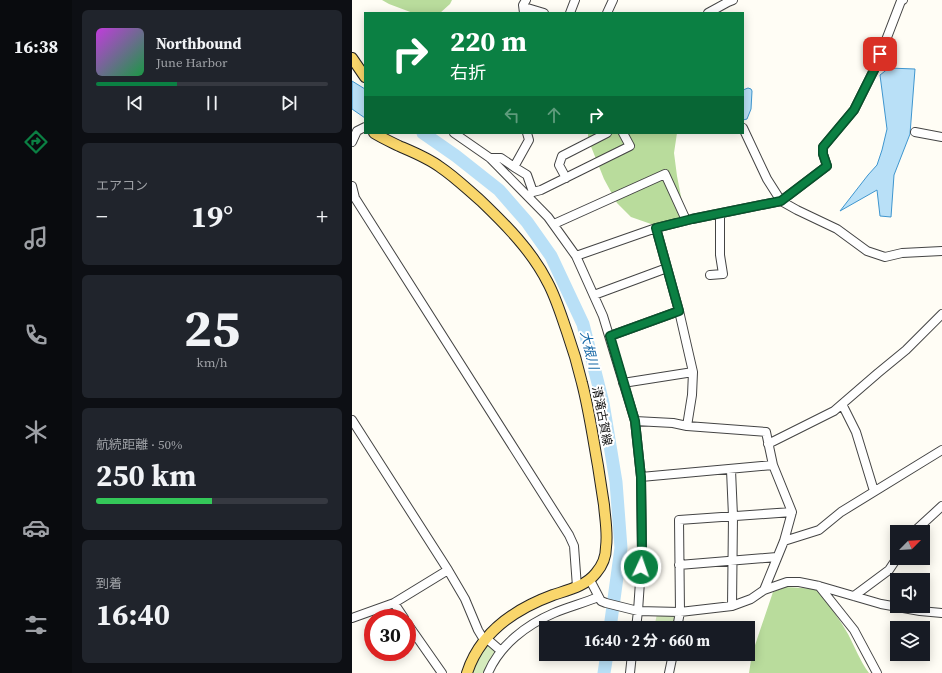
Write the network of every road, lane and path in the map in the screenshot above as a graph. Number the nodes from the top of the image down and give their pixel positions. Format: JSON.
{"nodes":[{"id":1,"x":575,"y":0,"type":"edge"},
{"id":2,"x":613,"y":0,"type":"edge"},
{"id":3,"x":903,"y":0,"type":"edge"},
{"id":4,"x":730,"y":1,"type":"edge"},
{"id":5,"x":524,"y":7,"type":"edge"},
{"id":6,"x":541,"y":12,"type":"edge"},
{"id":7,"x":570,"y":12,"type":"edge"},
{"id":8,"x":607,"y":12,"type":"edge"},
{"id":9,"x":710,"y":12,"type":"edge"},
{"id":10,"x":352,"y":58,"type":"edge"},
{"id":11,"x":364,"y":76,"type":"edge"},
{"id":12,"x":364,"y":128,"type":"edge"},
{"id":13,"x":744,"y":130,"type":"edge"},
{"id":14,"x":915,"y":132,"type":"dead end"},
{"id":15,"x":376,"y":134,"type":"edge"},
{"id":16,"x":455,"y":134,"type":"edge"},
{"id":17,"x":527,"y":134,"type":"edge"},
{"id":18,"x":605,"y":134,"type":"edge"},
{"id":19,"x":624,"y":134,"type":"edge"},
{"id":20,"x":942,"y":137,"type":"edge"},
{"id":21,"x":352,"y":142,"type":"edge"},
{"id":22,"x":490,"y":158,"type":"junction"},
{"id":23,"x":514,"y":167,"type":"junction"},
{"id":24,"x":566,"y":178,"type":"junction"},
{"id":25,"x":352,"y":186,"type":"edge"},
{"id":26,"x":531,"y":194,"type":"junction"},
{"id":27,"x":781,"y":201,"type":"junction"},
{"id":28,"x":720,"y":214,"type":"junction"},
{"id":29,"x":686,"y":220,"type":"junction"},
{"id":30,"x":554,"y":224,"type":"junction"},
{"id":31,"x":656,"y":228,"type":"junction"},
{"id":32,"x":942,"y":251,"type":"edge"},
{"id":33,"x":576,"y":256,"type":"junction"},
{"id":34,"x":667,"y":268,"type":"junction"},
{"id":35,"x":710,"y":275,"type":"dead end"},
{"id":36,"x":594,"y":295,"type":"junction"},
{"id":37,"x":679,"y":311,"type":"junction"},
{"id":38,"x":942,"y":314,"type":"edge"},
{"id":39,"x":610,"y":336,"type":"junction"},
{"id":40,"x":693,"y":372,"type":"junction"},
{"id":41,"x":623,"y":383,"type":"junction"},
{"id":42,"x":842,"y":404,"type":"junction"},
{"id":43,"x":352,"y":420,"type":"edge"},
{"id":44,"x":635,"y":421,"type":"junction"},
{"id":45,"x":687,"y":426,"type":"junction"},
{"id":46,"x":768,"y":444,"type":"junction"},
{"id":47,"x":942,"y":450,"type":"edge"},
{"id":48,"x":773,"y":465,"type":"junction"},
{"id":49,"x":730,"y":470,"type":"junction"},
{"id":50,"x":641,"y":477,"type":"junction"},
{"id":51,"x":874,"y":491,"type":"junction"},
{"id":52,"x":942,"y":506,"type":"edge"},
{"id":53,"x":792,"y":512,"type":"junction"},
{"id":54,"x":733,"y":516,"type":"junction"},
{"id":55,"x":921,"y":525,"type":"edge"},
{"id":56,"x":784,"y":541,"type":"junction"},
{"id":57,"x":778,"y":557,"type":"junction"},
{"id":58,"x":733,"y":561,"type":"junction"},
{"id":59,"x":679,"y":565,"type":"junction"},
{"id":60,"x":892,"y":565,"type":"edge"},
{"id":61,"x":448,"y":570,"type":"junction"},
{"id":62,"x":590,"y":580,"type":"junction"},
{"id":63,"x":819,"y":586,"type":"junction"},
{"id":64,"x":577,"y":587,"type":"junction"},
{"id":65,"x":764,"y":590,"type":"junction"},
{"id":66,"x":854,"y":596,"type":"junction"},
{"id":67,"x":598,"y":597,"type":"junction"},
{"id":68,"x":394,"y":602,"type":"junction"},
{"id":69,"x":732,"y":606,"type":"junction"},
{"id":70,"x":398,"y":609,"type":"edge"},
{"id":71,"x":637,"y":610,"type":"junction"},
{"id":72,"x":680,"y":612,"type":"junction"},
{"id":73,"x":942,"y":613,"type":"edge"},
{"id":74,"x":352,"y":618,"type":"edge"},
{"id":75,"x":636,"y":621,"type":"edge"},
{"id":76,"x":678,"y":621,"type":"edge"},
{"id":77,"x":416,"y":636,"type":"edge"},
{"id":78,"x":485,"y":639,"type":"junction"},
{"id":79,"x":501,"y":651,"type":"junction"},
{"id":80,"x":631,"y":661,"type":"edge"},
{"id":81,"x":671,"y":661,"type":"edge"},
{"id":82,"x":442,"y":673,"type":"edge"},
{"id":83,"x":467,"y":673,"type":"edge"},
{"id":84,"x":488,"y":673,"type":"edge"},
{"id":85,"x":630,"y":673,"type":"edge"},
{"id":86,"x":669,"y":673,"type":"edge"},
{"id":87,"x":877,"y":673,"type":"edge"}],
"edges":[{"from":1,"to":7,"type":"street"},
{"from":2,"to":8,"type":"street"},
{"from":3,"to":27,"type":"street"},
{"from":4,"to":9,"type":"street"},
{"from":5,"to":6,"type":"street"},
{"from":10,"to":11,"type":"main road"},
{"from":12,"to":21,"type":"street"},
{"from":13,"to":27,"type":"street"},
{"from":14,"to":20,"type":"street"},
{"from":15,"to":62,"type":"main road","name":"清滝古賀線"},
{"from":16,"to":22,"type":"street"},
{"from":17,"to":23,"type":"street"},
{"from":18,"to":24,"type":"street"},
{"from":19,"to":24,"type":"street"},
{"from":22,"to":23,"type":"street"},
{"from":22,"to":26,"type":"street"},
{"from":23,"to":26,"type":"street"},
{"from":24,"to":26,"type":"street"},
{"from":25,"to":64,"type":"street"},
{"from":26,"to":30,"type":"street"},
{"from":27,"to":28,"type":"street"},
{"from":27,"to":32,"type":"street"},
{"from":28,"to":29,"type":"street"},
{"from":28,"to":35,"type":"street"},
{"from":29,"to":30,"type":"street"},
{"from":29,"to":31,"type":"street"},
{"from":30,"to":33,"type":"street"},
{"from":31,"to":33,"type":"street"},
{"from":31,"to":34,"type":"street"},
{"from":33,"to":36,"type":"street"},
{"from":34,"to":36,"type":"street"},
{"from":34,"to":37,"type":"street"},
{"from":36,"to":39,"type":"street"},
{"from":37,"to":39,"type":"street"},
{"from":37,"to":40,"type":"street"},
{"from":38,"to":42,"type":"street"},
{"from":39,"to":41,"type":"street"},
{"from":40,"to":41,"type":"street"},
{"from":40,"to":45,"type":"street"},
{"from":41,"to":44,"type":"street"},
{"from":42,"to":46,"type":"street"},
{"from":42,"to":51,"type":"street"},
{"from":43,"to":61,"type":"street"},
{"from":44,"to":45,"type":"street"},
{"from":44,"to":50,"type":"street"},
{"from":45,"to":46,"type":"street"},
{"from":46,"to":48,"type":"street"},
{"from":47,"to":51,"type":"street"},
{"from":48,"to":49,"type":"street"},
{"from":48,"to":53,"type":"street"},
{"from":49,"to":50,"type":"street"},
{"from":49,"to":54,"type":"street"},
{"from":50,"to":71,"type":"street"},
{"from":51,"to":56,"type":"street"},
{"from":52,"to":55,"type":"street"},
{"from":53,"to":54,"type":"street"},
{"from":53,"to":56,"type":"street"},
{"from":54,"to":58,"type":"street"},
{"from":54,"to":59,"type":"street"},
{"from":56,"to":57,"type":"street"},
{"from":57,"to":58,"type":"street"},
{"from":57,"to":65,"type":"street"},
{"from":58,"to":59,"type":"street"},
{"from":58,"to":69,"type":"street"},
{"from":59,"to":72,"type":"street"},
{"from":60,"to":66,"type":"street"},
{"from":61,"to":68,"type":"street"},
{"from":61,"to":78,"type":"street"},
{"from":62,"to":64,"type":"main road","name":"清滝古賀線"},
{"from":62,"to":67,"type":"street"},
{"from":63,"to":65,"type":"street"},
{"from":63,"to":66,"type":"street"},
{"from":63,"to":87,"type":"street"},
{"from":64,"to":78,"type":"main road","name":"清滝古賀線"},
{"from":65,"to":69,"type":"street"},
{"from":66,"to":73,"type":"street"},
{"from":67,"to":71,"type":"street"},
{"from":67,"to":79,"type":"street"},
{"from":68,"to":70,"type":"street"},
{"from":68,"to":74,"type":"street"},
{"from":69,"to":72,"type":"street"},
{"from":71,"to":72,"type":"street"},
{"from":71,"to":75,"type":"street"},
{"from":72,"to":76,"type":"street"},
{"from":77,"to":82,"type":"street"},
{"from":78,"to":79,"type":"street"},
{"from":78,"to":83,"type":"main road","name":"清滝古賀線"},
{"from":79,"to":84,"type":"street"},
{"from":80,"to":85,"type":"street"},
{"from":81,"to":86,"type":"street"}]}
